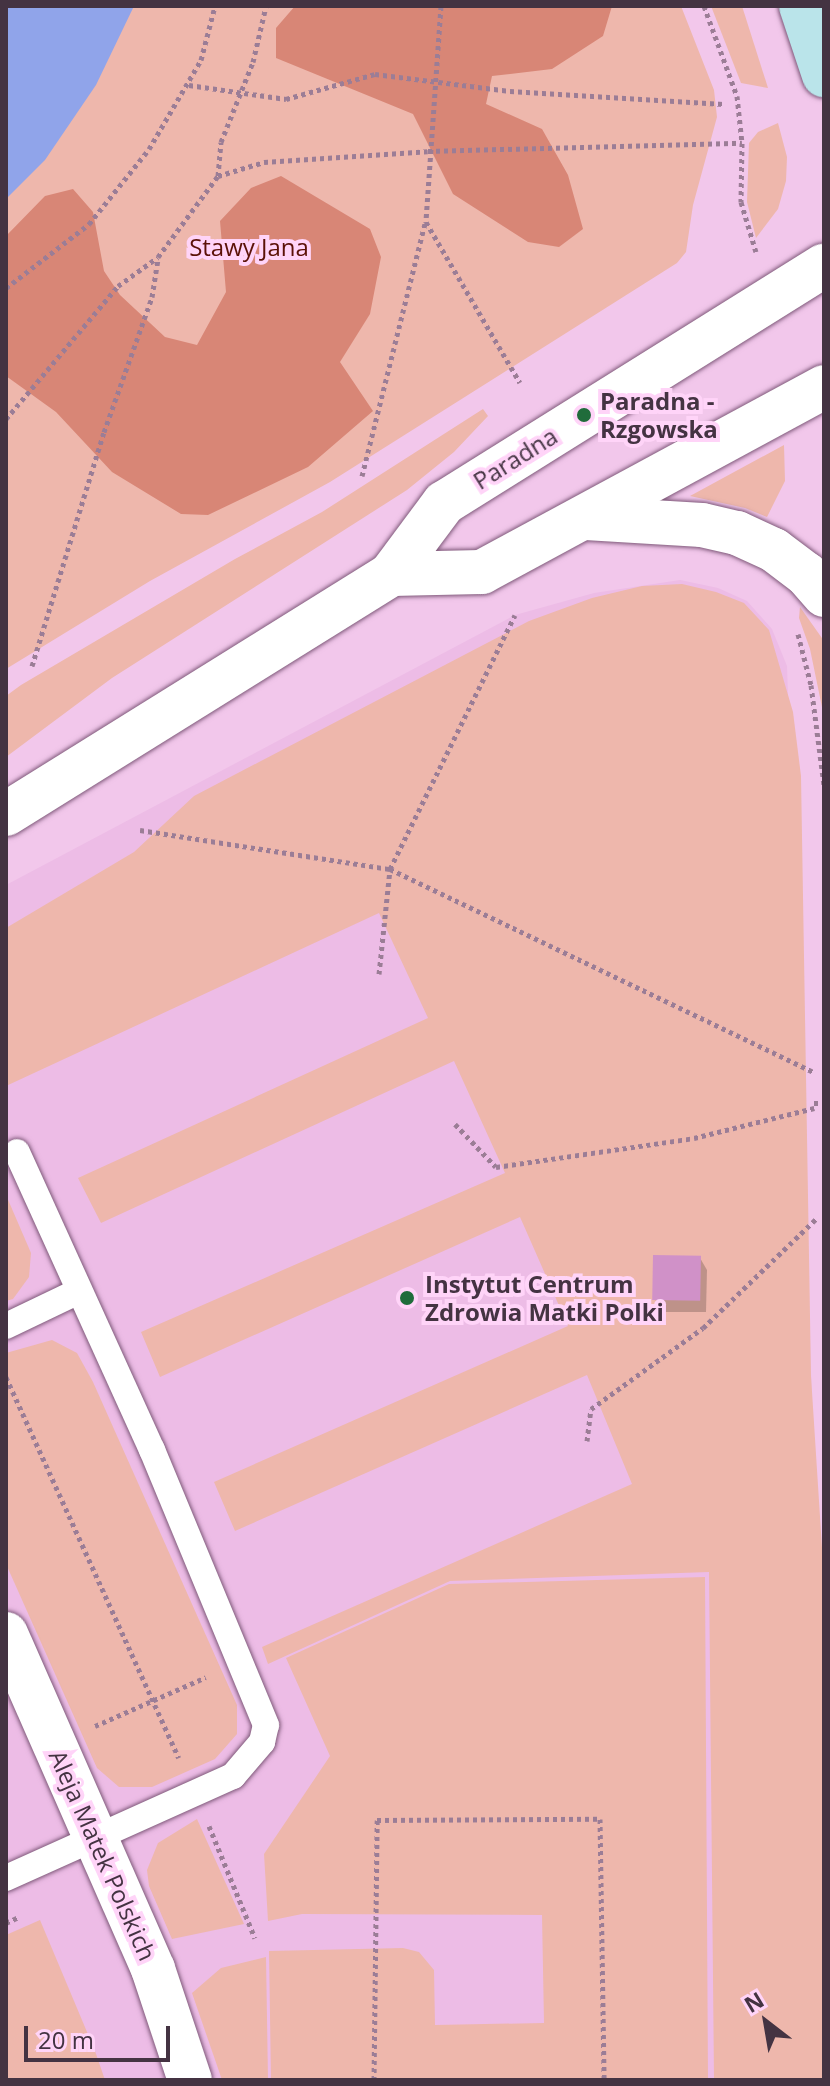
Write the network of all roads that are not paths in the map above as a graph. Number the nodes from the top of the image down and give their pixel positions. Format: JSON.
{"nodes":[{"id":1,"x":801,"y":6,"type":"edge"},
{"id":2,"x":824,"y":75,"type":"edge"},
{"id":3,"x":824,"y":266,"type":"edge"},
{"id":4,"x":824,"y":387,"type":"edge"},
{"id":5,"x":586,"y":518,"type":"junction"},
{"id":6,"x":391,"y":574,"type":"junction"},
{"id":7,"x":815,"y":584,"type":"edge"},
{"id":8,"x":6,"y":814,"type":"edge"},
{"id":9,"x":17,"y":1152,"type":"dead end"},
{"id":10,"x":79,"y":1291,"type":"junction"},
{"id":11,"x":6,"y":1326,"type":"edge"},
{"id":12,"x":6,"y":1634,"type":"edge"},
{"id":13,"x":97,"y":1839,"type":"junction"},
{"id":14,"x":6,"y":1878,"type":"edge"},
{"id":15,"x":190,"y":2080,"type":"edge"}],
"edges":[{"from":1,"to":2,"type":"main road"},
{"from":3,"to":6,"type":"street","name":"Paradna"},
{"from":4,"to":5,"type":"street"},
{"from":5,"to":6,"type":"street"},
{"from":5,"to":7,"type":"street"},
{"from":6,"to":8,"type":"street","name":"Paradna"},
{"from":9,"to":10,"type":"lane"},
{"from":10,"to":11,"type":"lane"},
{"from":10,"to":13,"type":"lane"},
{"from":12,"to":13,"type":"street","name":"Aleja Matek Polskich"},
{"from":13,"to":14,"type":"lane"},
{"from":13,"to":15,"type":"street","name":"Aleja Matek Polskich"}]}
